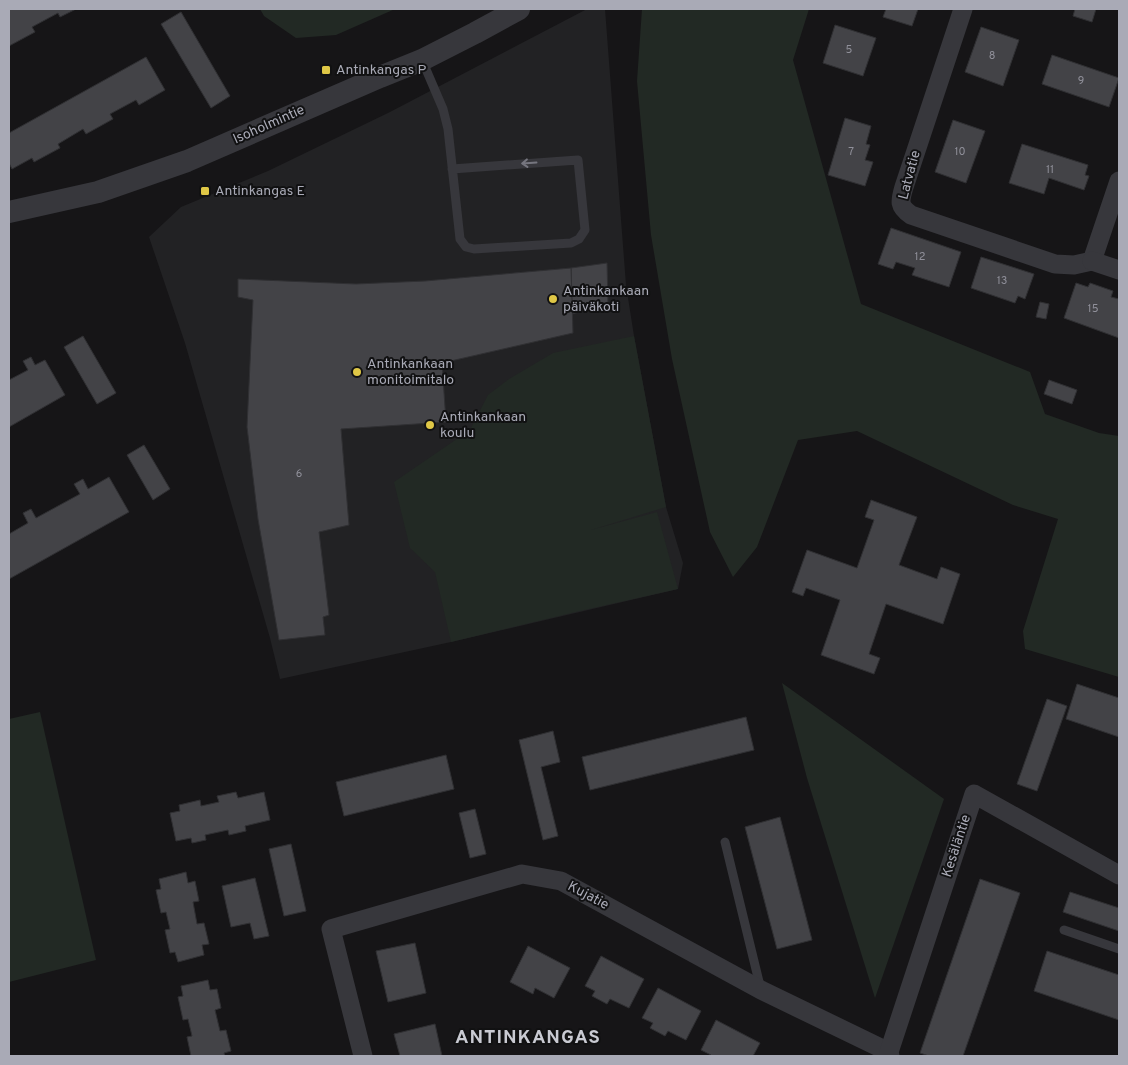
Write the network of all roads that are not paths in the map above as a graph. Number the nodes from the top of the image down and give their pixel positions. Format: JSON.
{"nodes":[{"id":1,"x":519,"y":9,"type":"edge"},
{"id":2,"x":963,"y":9,"type":"edge"},
{"id":3,"x":422,"y":60,"type":"junction"},
{"id":4,"x":452,"y":169,"type":"junction"},
{"id":5,"x":1119,"y":181,"type":"edge"},
{"id":6,"x":9,"y":212,"type":"edge"},
{"id":7,"x":1092,"y":260,"type":"junction"},
{"id":8,"x":1119,"y":270,"type":"edge"},
{"id":9,"x":725,"y":842,"type":"dead end"},
{"id":10,"x":1119,"y":875,"type":"edge"},
{"id":11,"x":1064,"y":930,"type":"dead end"},
{"id":12,"x":1119,"y":949,"type":"edge"},
{"id":13,"x":762,"y":990,"type":"junction"},
{"id":14,"x":890,"y":1054,"type":"edge"},
{"id":15,"x":363,"y":1056,"type":"edge"}],
"edges":[{"from":1,"to":3,"type":"street","name":"Isoholmintie"},
{"from":2,"to":7,"type":"street","name":"Latvatie"},
{"from":3,"to":4,"type":"lane"},
{"from":3,"to":6,"type":"street","name":"Isoholmintie"},
{"from":4,"to":4,"type":"lane","one_way":true},
{"from":5,"to":7,"type":"street"},
{"from":7,"to":8,"type":"street"},
{"from":9,"to":13,"type":"lane"},
{"from":10,"to":14,"type":"street","name":"Kesäläntie"},
{"from":11,"to":12,"type":"lane"},
{"from":13,"to":14,"type":"street","name":"Kujatie"},
{"from":13,"to":15,"type":"street","name":"Kujatie"}]}
